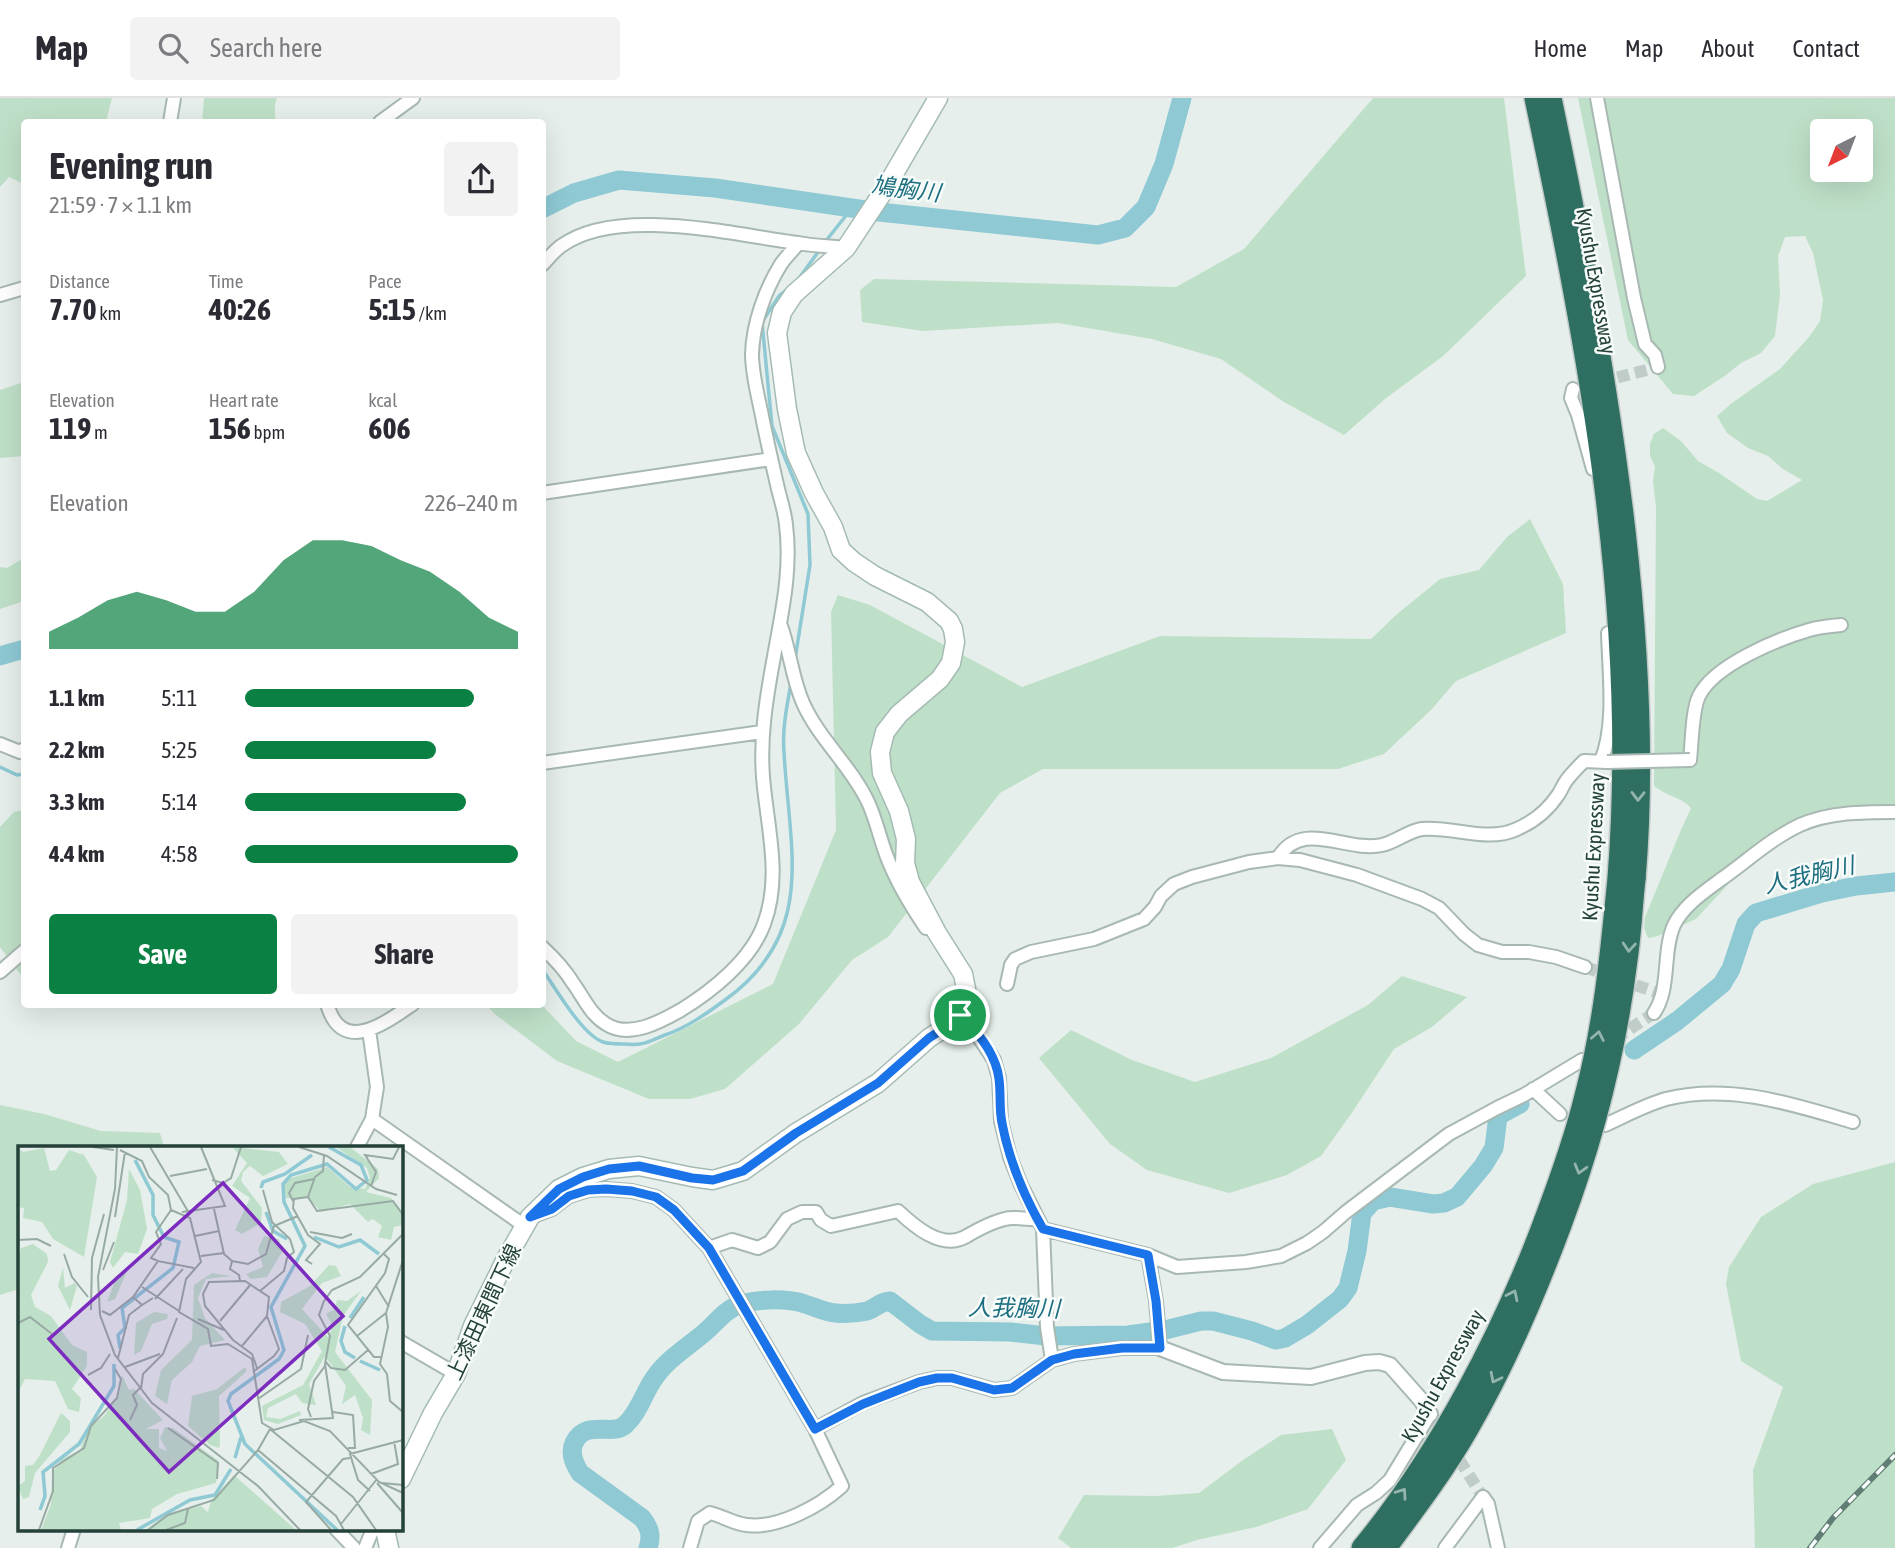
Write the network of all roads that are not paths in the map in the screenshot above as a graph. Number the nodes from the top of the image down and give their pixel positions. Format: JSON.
{"nodes":[{"id":1,"x":174,"y":98,"type":"edge"},
{"id":2,"x":413,"y":98,"type":"edge"},
{"id":3,"x":938,"y":98,"type":"edge"},
{"id":4,"x":1535,"y":98,"type":"edge"},
{"id":5,"x":1551,"y":98,"type":"edge"},
{"id":6,"x":1597,"y":98,"type":"edge"},
{"id":7,"x":170,"y":119,"type":"edge"},
{"id":8,"x":384,"y":119,"type":"edge"},
{"id":9,"x":798,"y":244,"type":"junction"},
{"id":10,"x":846,"y":248,"type":"junction"},
{"id":11,"x":546,"y":261,"type":"edge"},
{"id":12,"x":21,"y":289,"type":"edge"},
{"id":13,"x":0,"y":295,"type":"edge"},
{"id":14,"x":1658,"y":367,"type":"dead end"},
{"id":15,"x":1573,"y":389,"type":"dead end"},
{"id":16,"x":771,"y":459,"type":"junction"},
{"id":17,"x":546,"y":492,"type":"edge"},
{"id":18,"x":780,"y":625,"type":"junction"},
{"id":19,"x":1841,"y":625,"type":"dead end"},
{"id":20,"x":762,"y":732,"type":"junction"},
{"id":21,"x":0,"y":744,"type":"edge"},
{"id":22,"x":21,"y":751,"type":"edge"},
{"id":23,"x":1604,"y":761,"type":"junction"},
{"id":24,"x":546,"y":762,"type":"edge"},
{"id":25,"x":1895,"y":812,"type":"edge"},
{"id":26,"x":1278,"y":858,"type":"junction"},
{"id":27,"x":1626,"y":879,"type":"junction"},
{"id":28,"x":546,"y":951,"type":"edge"},
{"id":29,"x":951,"y":953,"type":"junction"},
{"id":30,"x":21,"y":954,"type":"edge"},
{"id":31,"x":1585,"y":967,"type":"tunnel mouth"},
{"id":32,"x":0,"y":972,"type":"edge"},
{"id":33,"x":1007,"y":984,"type":"dead end"},
{"id":34,"x":328,"y":1008,"type":"edge"},
{"id":35,"x":407,"y":1008,"type":"edge"},
{"id":36,"x":1654,"y":1013,"type":"tunnel mouth"},
{"id":37,"x":960,"y":1015,"type":"junction"},
{"id":38,"x":369,"y":1030,"type":"junction"},
{"id":39,"x":1582,"y":1060,"type":"dead end"},
{"id":40,"x":1533,"y":1089,"type":"junction"},
{"id":41,"x":1560,"y":1114,"type":"dead end"},
{"id":42,"x":372,"y":1119,"type":"junction"},
{"id":43,"x":1853,"y":1122,"type":"dead end"},
{"id":44,"x":1605,"y":1125,"type":"dead end"},
{"id":45,"x":358,"y":1146,"type":"edge"},
{"id":46,"x":528,"y":1222,"type":"junction"},
{"id":47,"x":1553,"y":1222,"type":"junction"},
{"id":48,"x":1040,"y":1224,"type":"junction"},
{"id":49,"x":709,"y":1248,"type":"junction"},
{"id":50,"x":1148,"y":1255,"type":"junction"},
{"id":51,"x":402,"y":1343,"type":"edge"},
{"id":52,"x":1160,"y":1348,"type":"junction"},
{"id":53,"x":1052,"y":1360,"type":"junction"},
{"id":54,"x":456,"y":1374,"type":"junction"},
{"id":55,"x":1430,"y":1415,"type":"joint"},
{"id":56,"x":815,"y":1429,"type":"junction"},
{"id":57,"x":402,"y":1477,"type":"edge"},
{"id":58,"x":74,"y":1530,"type":"edge"},
{"id":59,"x":337,"y":1530,"type":"edge"},
{"id":60,"x":373,"y":1530,"type":"edge"},
{"id":61,"x":385,"y":1530,"type":"edge"},
{"id":62,"x":68,"y":1548,"type":"edge"},
{"id":63,"x":354,"y":1548,"type":"edge"},
{"id":64,"x":365,"y":1548,"type":"edge"},
{"id":65,"x":389,"y":1548,"type":"edge"},
{"id":66,"x":690,"y":1548,"type":"edge"},
{"id":67,"x":1320,"y":1548,"type":"edge"},
{"id":68,"x":1362,"y":1548,"type":"edge"},
{"id":69,"x":1387,"y":1548,"type":"edge"},
{"id":70,"x":1445,"y":1548,"type":"edge"},
{"id":71,"x":1498,"y":1548,"type":"edge"}],
"edges":[{"from":1,"to":7,"type":"street"},
{"from":2,"to":8,"type":"street"},
{"from":3,"to":10,"type":"main road"},
{"from":4,"to":27,"type":"highway","name":"Kyushu Expressway"},
{"from":5,"to":27,"type":"highway","name":"Kyushu Expressway","one_way":true},
{"from":6,"to":14,"type":"street"},
{"from":9,"to":10,"type":"street"},
{"from":9,"to":11,"type":"street"},
{"from":9,"to":16,"type":"street"},
{"from":10,"to":29,"type":"main road"},
{"from":12,"to":13,"type":"street"},
{"from":15,"to":23,"type":"street"},
{"from":16,"to":17,"type":"street"},
{"from":16,"to":18,"type":"street"},
{"from":18,"to":20,"type":"street"},
{"from":18,"to":29,"type":"street"},
{"from":19,"to":23,"type":"street","bridge":true},
{"from":20,"to":24,"type":"street"},
{"from":20,"to":28,"type":"street"},
{"from":21,"to":22,"type":"street"},
{"from":23,"to":26,"type":"street"},
{"from":25,"to":36,"type":"street"},
{"from":26,"to":31,"type":"street"},
{"from":26,"to":33,"type":"street"},
{"from":27,"to":47,"type":"highway","name":"Kyushu Expressway","bridge":true},
{"from":29,"to":37,"type":"main road"},
{"from":30,"to":32,"type":"street"},
{"from":34,"to":38,"type":"street"},
{"from":35,"to":38,"type":"street"},
{"from":37,"to":46,"type":"main road","name":"上漆田東間下線"},
{"from":37,"to":48,"type":"street"},
{"from":38,"to":42,"type":"street"},
{"from":39,"to":40,"type":"street"},
{"from":40,"to":41,"type":"street"},
{"from":40,"to":50,"type":"street"},
{"from":42,"to":45,"type":"street"},
{"from":42,"to":46,"type":"street"},
{"from":43,"to":44,"type":"street"},
{"from":46,"to":49,"type":"street"},
{"from":46,"to":54,"type":"main road","name":"上漆田東間下線"},
{"from":68,"to":47,"type":"highway","name":"Kyushu Expressway","one_way":true},
{"from":47,"to":69,"type":"highway","name":"Kyushu Expressway","one_way":true},
{"from":48,"to":49,"type":"street"},
{"from":48,"to":50,"type":"street"},
{"from":48,"to":53,"type":"street"},
{"from":49,"to":56,"type":"street"},
{"from":50,"to":52,"type":"street"},
{"from":51,"to":54,"type":"street"},
{"from":52,"to":53,"type":"street"},
{"from":52,"to":55,"type":"street"},
{"from":53,"to":56,"type":"street"},
{"from":54,"to":57,"type":"main road","name":"上漆田東間下線"},
{"from":55,"to":67,"type":"street"},
{"from":56,"to":66,"type":"street"},
{"from":58,"to":62,"type":"street"},
{"from":59,"to":63,"type":"street"},
{"from":60,"to":64,"type":"street"},
{"from":61,"to":65,"type":"main road"},
{"from":70,"to":71,"type":"street"}]}
